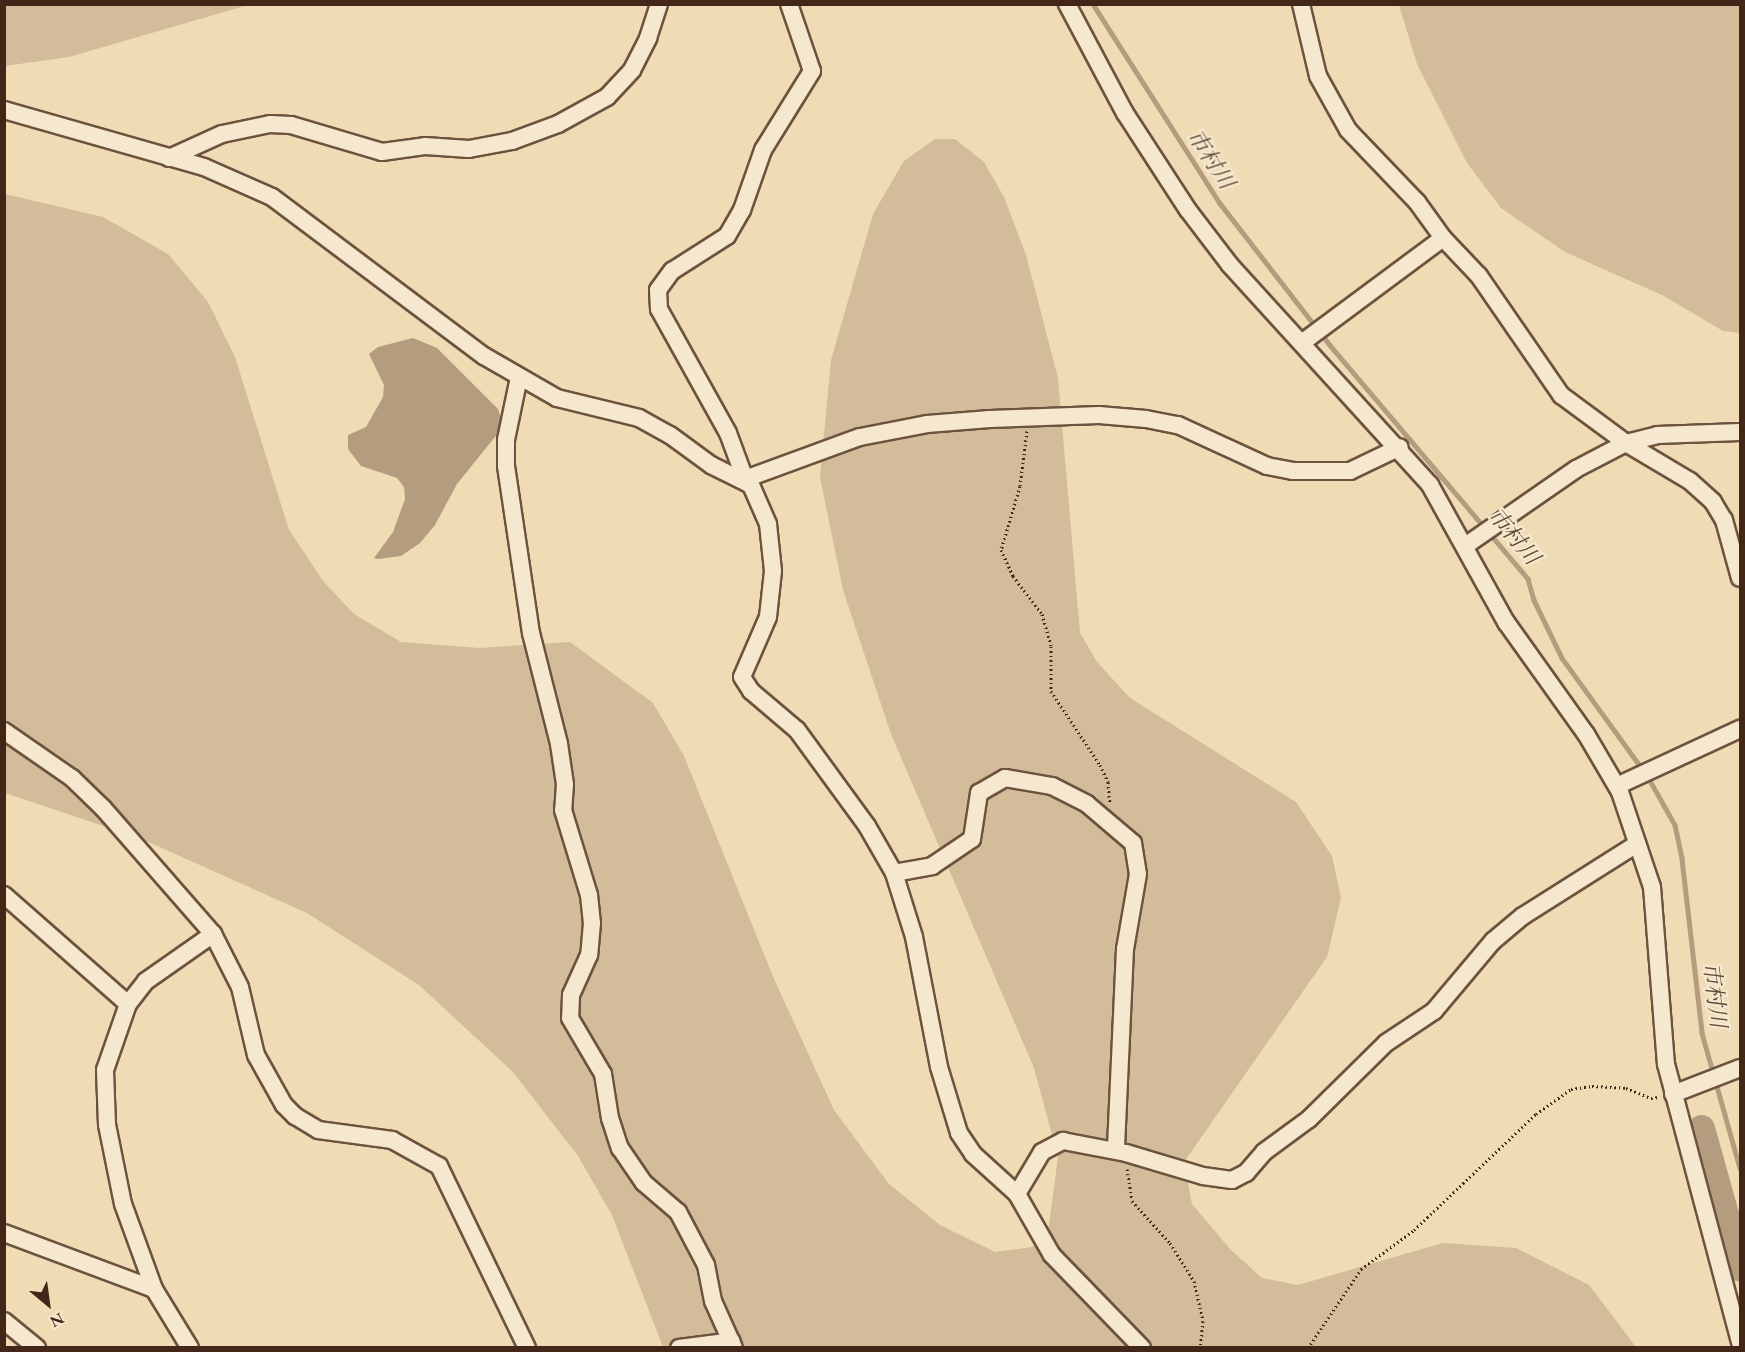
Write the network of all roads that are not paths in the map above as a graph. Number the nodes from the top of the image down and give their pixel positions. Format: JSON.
{"nodes":[{"id":1,"x":658,"y":4,"type":"edge"},
{"id":2,"x":789,"y":4,"type":"edge"},
{"id":3,"x":1067,"y":4,"type":"edge"},
{"id":4,"x":1301,"y":4,"type":"edge"},
{"id":5,"x":4,"y":110,"type":"edge"},
{"id":6,"x":169,"y":158,"type":"junction"},
{"id":7,"x":1443,"y":238,"type":"junction"},
{"id":8,"x":1303,"y":342,"type":"junction"},
{"id":9,"x":519,"y":377,"type":"junction"},
{"id":10,"x":1740,"y":432,"type":"edge"},
{"id":11,"x":1626,"y":443,"type":"junction"},
{"id":12,"x":1400,"y":447,"type":"junction"},
{"id":13,"x":745,"y":478,"type":"junction"},
{"id":14,"x":1465,"y":546,"type":"junction"},
{"id":15,"x":1740,"y":579,"type":"edge"},
{"id":16,"x":1740,"y":729,"type":"edge"},
{"id":17,"x":4,"y":731,"type":"edge"},
{"id":18,"x":1617,"y":786,"type":"junction"},
{"id":19,"x":1637,"y":843,"type":"junction"},
{"id":20,"x":894,"y":873,"type":"junction"},
{"id":21,"x":4,"y":895,"type":"edge"},
{"id":22,"x":213,"y":934,"type":"junction"},
{"id":23,"x":128,"y":1004,"type":"junction"},
{"id":24,"x":1740,"y":1068,"type":"edge"},
{"id":25,"x":1673,"y":1094,"type":"junction"},
{"id":26,"x":1121,"y":1151,"type":"junction"},
{"id":27,"x":1017,"y":1194,"type":"junction"},
{"id":28,"x":4,"y":1233,"type":"edge"},
{"id":29,"x":154,"y":1289,"type":"junction"},
{"id":30,"x":4,"y":1322,"type":"edge"},
{"id":31,"x":1740,"y":1343,"type":"edge"},
{"id":32,"x":733,"y":1344,"type":"edge"},
{"id":33,"x":37,"y":1347,"type":"edge"},
{"id":34,"x":190,"y":1347,"type":"edge"},
{"id":35,"x":526,"y":1347,"type":"edge"},
{"id":36,"x":679,"y":1347,"type":"edge"},
{"id":37,"x":1142,"y":1347,"type":"edge"}],
"edges":[{"from":1,"to":6,"type":"street"},
{"from":2,"to":13,"type":"street"},
{"from":3,"to":8,"type":"street"},
{"from":4,"to":7,"type":"street"},
{"from":5,"to":6,"type":"street"},
{"from":6,"to":9,"type":"street"},
{"from":7,"to":8,"type":"street"},
{"from":7,"to":11,"type":"street"},
{"from":8,"to":12,"type":"street"},
{"from":9,"to":13,"type":"street"},
{"from":9,"to":32,"type":"street"},
{"from":10,"to":11,"type":"street"},
{"from":11,"to":14,"type":"street"},
{"from":11,"to":15,"type":"street"},
{"from":12,"to":13,"type":"street"},
{"from":12,"to":14,"type":"street"},
{"from":13,"to":20,"type":"street"},
{"from":14,"to":18,"type":"street"},
{"from":16,"to":18,"type":"street"},
{"from":17,"to":22,"type":"street"},
{"from":18,"to":19,"type":"street"},
{"from":19,"to":25,"type":"street"},
{"from":19,"to":26,"type":"street"},
{"from":20,"to":26,"type":"street"},
{"from":20,"to":27,"type":"street"},
{"from":21,"to":23,"type":"street"},
{"from":22,"to":23,"type":"street"},
{"from":22,"to":35,"type":"street"},
{"from":23,"to":29,"type":"street"},
{"from":24,"to":25,"type":"street"},
{"from":25,"to":31,"type":"street"},
{"from":26,"to":27,"type":"street"},
{"from":27,"to":37,"type":"street"},
{"from":28,"to":29,"type":"street"},
{"from":29,"to":34,"type":"street"},
{"from":30,"to":33,"type":"street"},
{"from":32,"to":36,"type":"street"}]}
